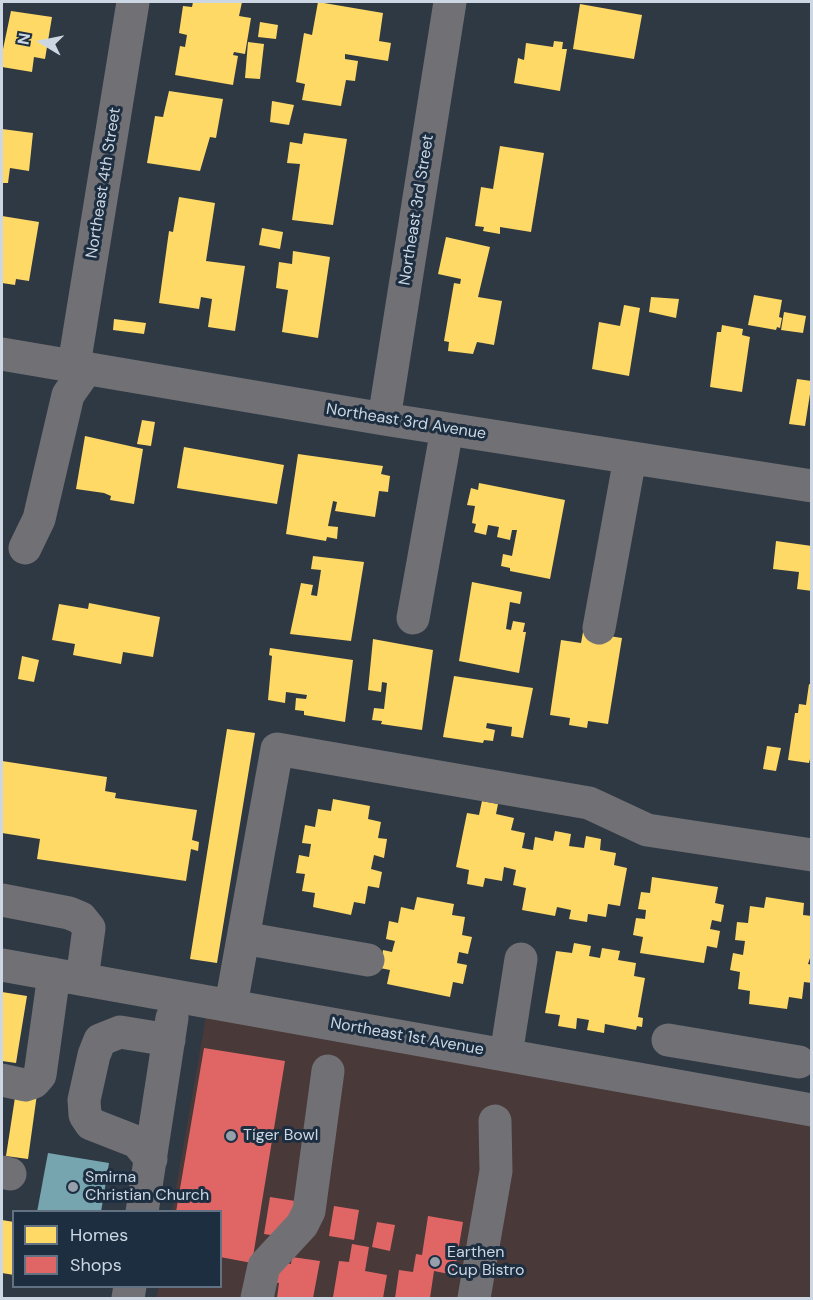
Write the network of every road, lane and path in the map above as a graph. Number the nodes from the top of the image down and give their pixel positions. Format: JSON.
{"nodes":[{"id":1,"x":133,"y":2,"type":"edge"},
{"id":2,"x":450,"y":2,"type":"edge"},
{"id":3,"x":2,"y":354,"type":"edge"},
{"id":4,"x":81,"y":367,"type":"junction"},
{"id":5,"x":384,"y":419,"type":"junction"},
{"id":6,"x":447,"y":429,"type":"junction"},
{"id":7,"x":630,"y":458,"type":"junction"},
{"id":8,"x":812,"y":486,"type":"edge"},
{"id":9,"x":25,"y":548,"type":"dead end"},
{"id":10,"x":413,"y":618,"type":"dead end"},
{"id":11,"x":599,"y":628,"type":"dead end"},
{"id":12,"x":812,"y":855,"type":"edge"},
{"id":13,"x":2,"y":900,"type":"edge"},
{"id":14,"x":243,"y":938,"type":"junction"},
{"id":15,"x":522,"y":959,"type":"dead end"},
{"id":16,"x":368,"y":960,"type":"dead end"},
{"id":17,"x":2,"y":965,"type":"edge"},
{"id":18,"x":68,"y":976,"type":"junction"},
{"id":19,"x":176,"y":995,"type":"junction"},
{"id":20,"x":231,"y":1005,"type":"junction"},
{"id":21,"x":169,"y":1040,"type":"junction"},
{"id":22,"x":668,"y":1040,"type":"dead end"},
{"id":23,"x":708,"y":1047,"type":"junction"},
{"id":24,"x":506,"y":1055,"type":"junction"},
{"id":25,"x":799,"y":1062,"type":"dead end"},
{"id":26,"x":328,"y":1071,"type":"dead end"},
{"id":27,"x":2,"y":1080,"type":"edge"},
{"id":28,"x":701,"y":1090,"type":"junction"},
{"id":29,"x":812,"y":1110,"type":"edge"},
{"id":30,"x":495,"y":1121,"type":"dead end"},
{"id":31,"x":151,"y":1159,"type":"junction"},
{"id":32,"x":142,"y":1210,"type":"edge"},
{"id":33,"x":257,"y":1299,"type":"edge"},
{"id":34,"x":474,"y":1299,"type":"edge"}],
"edges":[{"from":1,"to":4,"type":"street","name":"Northeast 4th Street"},
{"from":2,"to":5,"type":"street","name":"Northeast 3rd Street"},
{"from":3,"to":4,"type":"street","name":"Northeast 3rd Avenue"},
{"from":4,"to":5,"type":"street","name":"Northeast 3rd Avenue"},
{"from":4,"to":9,"type":"street"},
{"from":5,"to":6,"type":"street","name":"Northeast 3rd Avenue"},
{"from":6,"to":7,"type":"street","name":"Northeast 3rd Avenue"},
{"from":6,"to":10,"type":"street"},
{"from":7,"to":8,"type":"street","name":"Northeast 3rd Avenue"},
{"from":7,"to":11,"type":"street"},
{"from":12,"to":14,"type":"street"},
{"from":13,"to":18,"type":"street"},
{"from":14,"to":16,"type":"street"},
{"from":14,"to":20,"type":"street"},
{"from":15,"to":24,"type":"street"},
{"from":17,"to":18,"type":"street","name":"Northeast 1st Avenue"},
{"from":18,"to":19,"type":"street","name":"Northeast 1st Avenue"},
{"from":18,"to":27,"type":"street"},
{"from":19,"to":20,"type":"street","name":"Northeast 1st Avenue"},
{"from":19,"to":21,"type":"street"},
{"from":20,"to":24,"type":"street","name":"Northeast 1st Avenue"},
{"from":21,"to":31,"type":"street"},
{"from":21,"to":31,"type":"street"},
{"from":22,"to":23,"type":"street"},
{"from":23,"to":25,"type":"street"},
{"from":23,"to":28,"type":"street"},
{"from":24,"to":28,"type":"street","name":"Northeast 1st Avenue"},
{"from":26,"to":33,"type":"street"},
{"from":28,"to":29,"type":"street","name":"Northeast 1st Avenue"},
{"from":30,"to":34,"type":"street"},
{"from":31,"to":32,"type":"street"}]}
